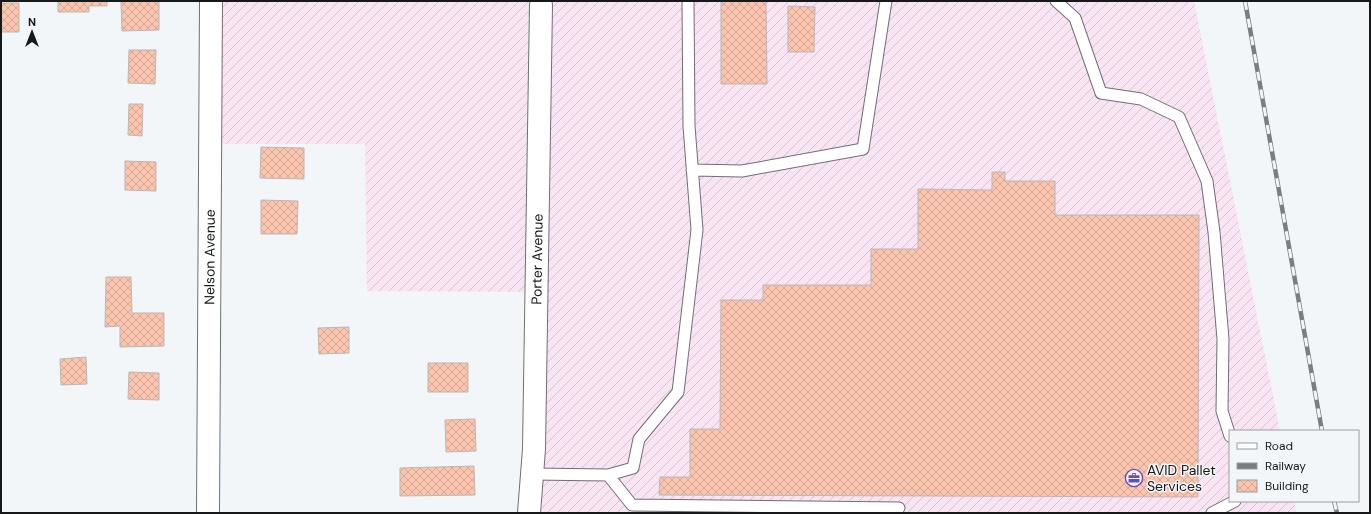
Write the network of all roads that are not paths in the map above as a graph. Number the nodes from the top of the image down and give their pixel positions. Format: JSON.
{"nodes":[{"id":1,"x":211,"y":1,"type":"edge"},
{"id":2,"x":688,"y":1,"type":"edge"},
{"id":3,"x":886,"y":1,"type":"edge"},
{"id":4,"x":1056,"y":1,"type":"edge"},
{"id":5,"x":542,"y":5,"type":"dead end"},
{"id":6,"x":692,"y":170,"type":"junction"},
{"id":7,"x":1229,"y":433,"type":"edge"},
{"id":8,"x":532,"y":474,"type":"junction"},
{"id":9,"x":608,"y":475,"type":"junction"},
{"id":10,"x":1233,"y":502,"type":"edge"},
{"id":11,"x":899,"y":508,"type":"dead end"},
{"id":12,"x":208,"y":513,"type":"edge"},
{"id":13,"x":529,"y":513,"type":"edge"},
{"id":14,"x":1212,"y":513,"type":"edge"}],
"edges":[{"from":1,"to":12,"type":"street","name":"Nelson Avenue"},
{"from":2,"to":6,"type":"lane"},
{"from":3,"to":6,"type":"lane"},
{"from":4,"to":7,"type":"lane"},
{"from":5,"to":8,"type":"street","name":"Porter Avenue"},
{"from":6,"to":9,"type":"lane"},
{"from":8,"to":9,"type":"lane"},
{"from":8,"to":13,"type":"street","name":"Porter Avenue"},
{"from":9,"to":11,"type":"lane"},
{"from":10,"to":14,"type":"lane"}]}
